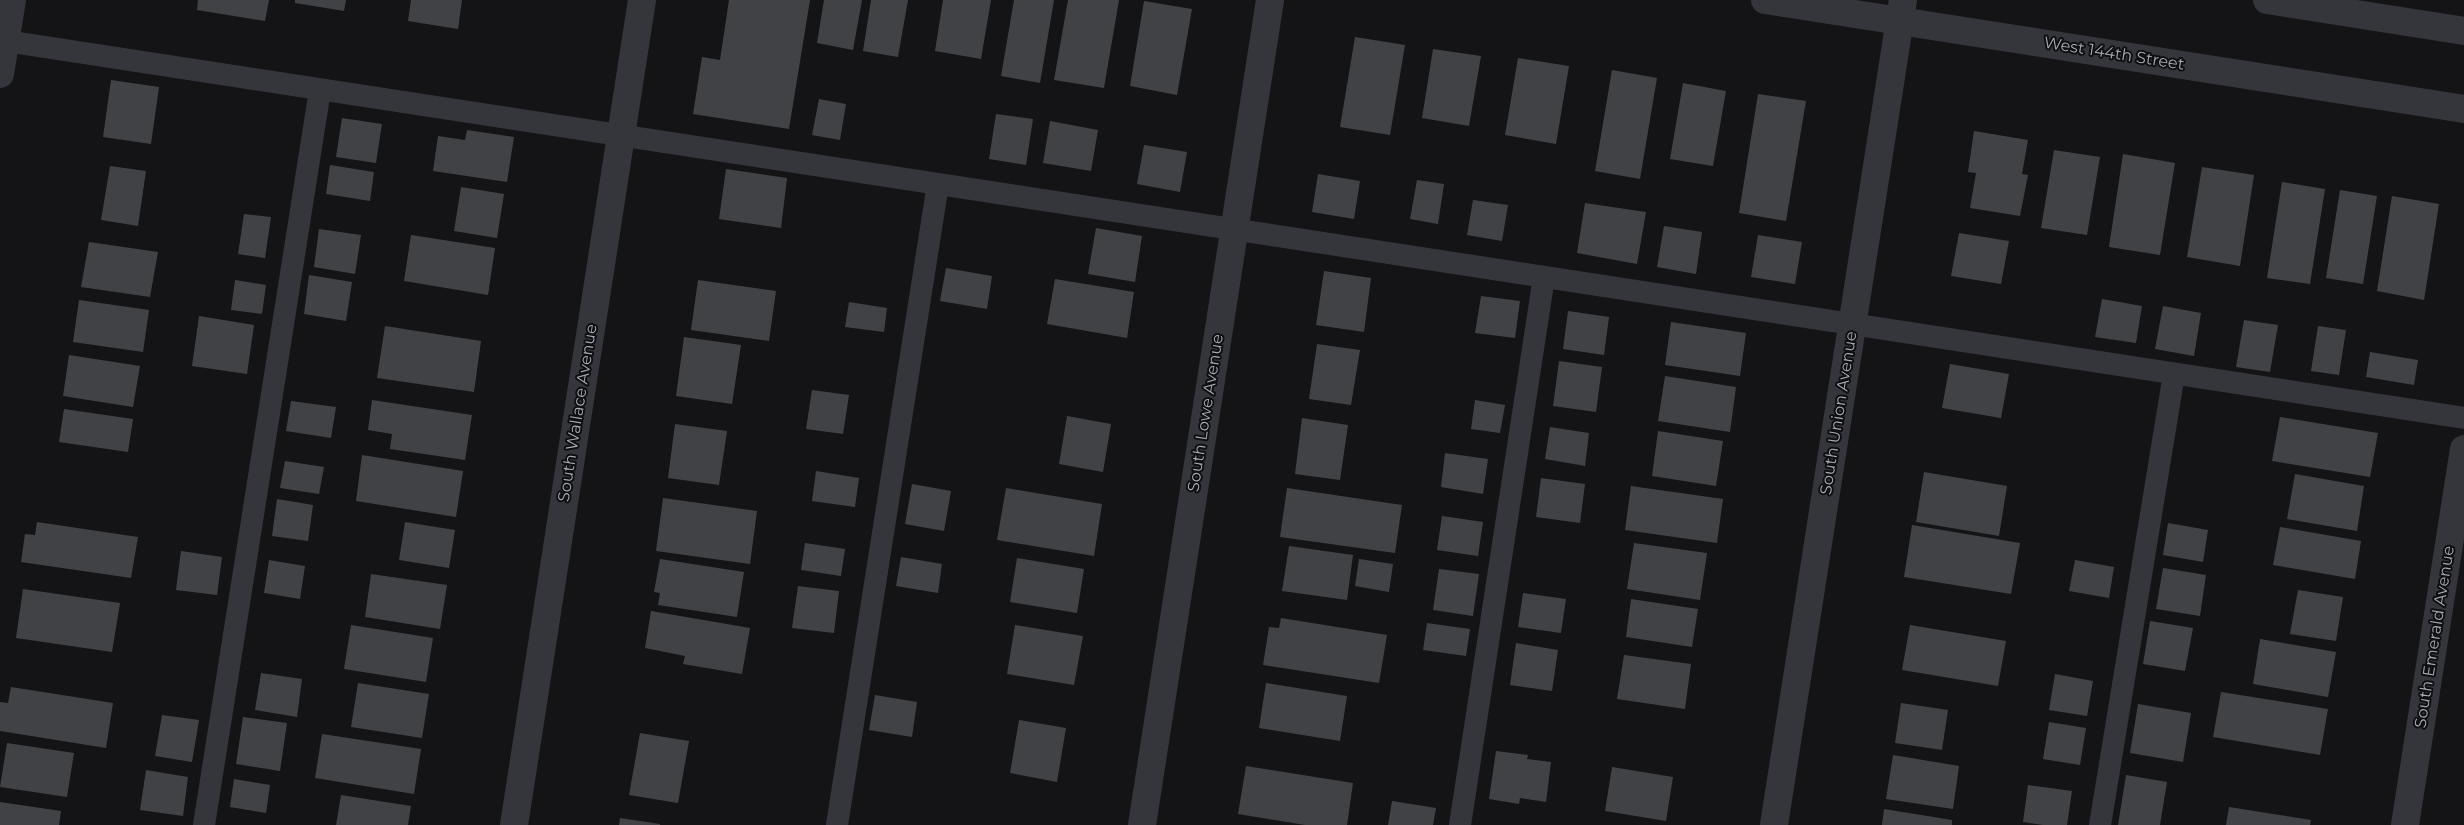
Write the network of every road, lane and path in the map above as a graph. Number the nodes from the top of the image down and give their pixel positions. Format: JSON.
{"nodes":[{"id":1,"x":12,"y":0,"type":"edge"},
{"id":2,"x":642,"y":0,"type":"edge"},
{"id":3,"x":1270,"y":0,"type":"edge"},
{"id":4,"x":1765,"y":0,"type":"edge"},
{"id":5,"x":2267,"y":0,"type":"edge"},
{"id":6,"x":1901,"y":10,"type":"edge"},
{"id":7,"x":2464,"y":31,"type":"edge"},
{"id":8,"x":3,"y":41,"type":"edge"},
{"id":9,"x":0,"y":74,"type":"edge"},
{"id":10,"x":320,"y":90,"type":"junction"},
{"id":11,"x":2464,"y":109,"type":"edge"},
{"id":12,"x":621,"y":136,"type":"junction"},
{"id":13,"x":938,"y":184,"type":"junction"},
{"id":14,"x":1235,"y":230,"type":"junction"},
{"id":15,"x":1544,"y":277,"type":"junction"},
{"id":16,"x":1853,"y":325,"type":"junction"},
{"id":17,"x":2174,"y":374,"type":"junction"},
{"id":18,"x":2464,"y":418,"type":"edge"},
{"id":19,"x":2464,"y":449,"type":"edge"},
{"id":20,"x":204,"y":825,"type":"edge"},
{"id":21,"x":514,"y":825,"type":"edge"},
{"id":22,"x":837,"y":825,"type":"edge"},
{"id":23,"x":1142,"y":825,"type":"edge"},
{"id":24,"x":1460,"y":825,"type":"edge"},
{"id":25,"x":1774,"y":825,"type":"edge"},
{"id":26,"x":2100,"y":825,"type":"edge"},
{"id":27,"x":2405,"y":825,"type":"edge"}],
"edges":[{"from":1,"to":8,"type":"street"},
{"from":2,"to":12,"type":"street","name":"South Wallace Avenue"},
{"from":3,"to":14,"type":"street","name":"South Lowe Avenue"},
{"from":4,"to":6,"type":"street","name":"West 144th Street"},
{"from":5,"to":7,"type":"street"},
{"from":6,"to":11,"type":"street","name":"West 144th Street"},
{"from":6,"to":16,"type":"street","name":"South Union Avenue"},
{"from":8,"to":9,"type":"street"},
{"from":8,"to":10,"type":"lane"},
{"from":10,"to":12,"type":"lane"},
{"from":10,"to":20,"type":"lane"},
{"from":12,"to":13,"type":"lane"},
{"from":12,"to":21,"type":"street","name":"South Wallace Avenue"},
{"from":13,"to":14,"type":"lane"},
{"from":13,"to":22,"type":"lane"},
{"from":14,"to":15,"type":"lane"},
{"from":14,"to":23,"type":"street","name":"South Lowe Avenue"},
{"from":15,"to":16,"type":"lane"},
{"from":15,"to":24,"type":"lane"},
{"from":16,"to":17,"type":"lane"},
{"from":16,"to":25,"type":"street","name":"South Union Avenue"},
{"from":17,"to":18,"type":"lane"},
{"from":17,"to":26,"type":"lane"},
{"from":19,"to":27,"type":"street","name":"South Emerald Avenue"}]}
